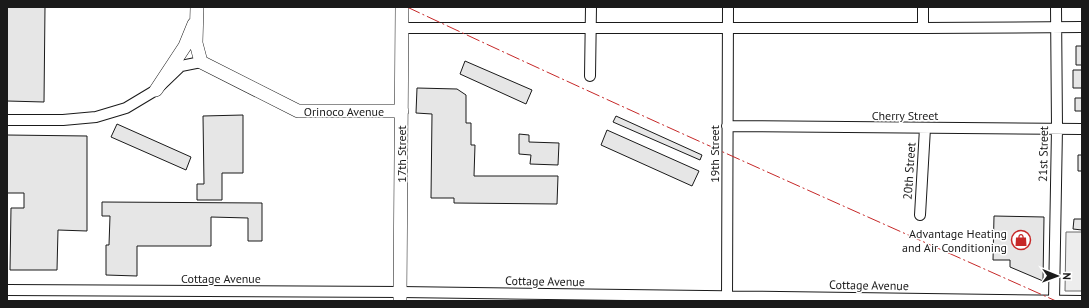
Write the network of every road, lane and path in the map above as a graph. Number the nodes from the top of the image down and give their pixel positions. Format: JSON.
{"nodes":[{"id":1,"x":402,"y":7,"type":"edge"},
{"id":2,"x":591,"y":7,"type":"edge"},
{"id":3,"x":728,"y":7,"type":"edge"},
{"id":4,"x":923,"y":7,"type":"edge"},
{"id":5,"x":1056,"y":7,"type":"edge"},
{"id":6,"x":197,"y":12,"type":"edge"},
{"id":7,"x":1056,"y":27,"type":"junction"},
{"id":8,"x":1082,"y":27,"type":"edge"},
{"id":9,"x":402,"y":28,"type":"junction"},
{"id":10,"x":591,"y":28,"type":"junction"},
{"id":11,"x":728,"y":28,"type":"junction"},
{"id":12,"x":923,"y":28,"type":"junction"},
{"id":13,"x":201,"y":62,"type":"junction"},
{"id":14,"x":590,"y":76,"type":"dead end"},
{"id":15,"x":156,"y":90,"type":"junction"},
{"id":16,"x":402,"y":111,"type":"junction"},
{"id":17,"x":7,"y":120,"type":"edge"},
{"id":18,"x":727,"y":126,"type":"junction"},
{"id":19,"x":925,"y":128,"type":"junction"},
{"id":20,"x":1057,"y":128,"type":"junction"},
{"id":21,"x":1082,"y":129,"type":"edge"},
{"id":22,"x":920,"y":215,"type":"dead end"},
{"id":23,"x":7,"y":290,"type":"edge"},
{"id":24,"x":400,"y":296,"type":"edge"},
{"id":25,"x":588,"y":298,"type":"edge"},
{"id":26,"x":727,"y":298,"type":"edge"},
{"id":27,"x":921,"y":300,"type":"edge"},
{"id":28,"x":1054,"y":300,"type":"edge"},
{"id":29,"x":1082,"y":301,"type":"edge"}],
"edges":[{"from":1,"to":9,"type":"street","name":"17th Street"},
{"from":2,"to":10,"type":"street"},
{"from":3,"to":11,"type":"street","name":"19th Street"},
{"from":4,"to":12,"type":"street"},
{"from":5,"to":7,"type":"street","name":"21st Street"},
{"from":6,"to":13,"type":"street"},
{"from":6,"to":15,"type":"street"},
{"from":7,"to":8,"type":"street"},
{"from":7,"to":12,"type":"street"},
{"from":7,"to":20,"type":"street","name":"21st Street"},
{"from":9,"to":10,"type":"street"},
{"from":9,"to":16,"type":"street","name":"17th Street"},
{"from":10,"to":11,"type":"street"},
{"from":10,"to":14,"type":"street"},
{"from":11,"to":12,"type":"street"},
{"from":11,"to":18,"type":"street","name":"19th Street"},
{"from":13,"to":15,"type":"street"},
{"from":13,"to":16,"type":"street","name":"Orinoco Avenue"},
{"from":15,"to":17,"type":"street"},
{"from":16,"to":24,"type":"street","name":"17th Street"},
{"from":18,"to":19,"type":"street","name":"Cherry Street"},
{"from":18,"to":26,"type":"street","name":"19th Street"},
{"from":19,"to":20,"type":"street","name":"Cherry Street"},
{"from":19,"to":22,"type":"street","name":"20th Street"},
{"from":20,"to":21,"type":"street","name":"Cherry Street"},
{"from":20,"to":28,"type":"street","name":"21st Street"},
{"from":23,"to":24,"type":"street","name":"Cottage Avenue"},
{"from":24,"to":25,"type":"street","name":"Cottage Avenue"},
{"from":25,"to":26,"type":"street","name":"Cottage Avenue"},
{"from":26,"to":27,"type":"street","name":"Cottage Avenue"},
{"from":27,"to":28,"type":"street","name":"Cottage Avenue"},
{"from":28,"to":29,"type":"street","name":"Cottage Avenue"}]}
